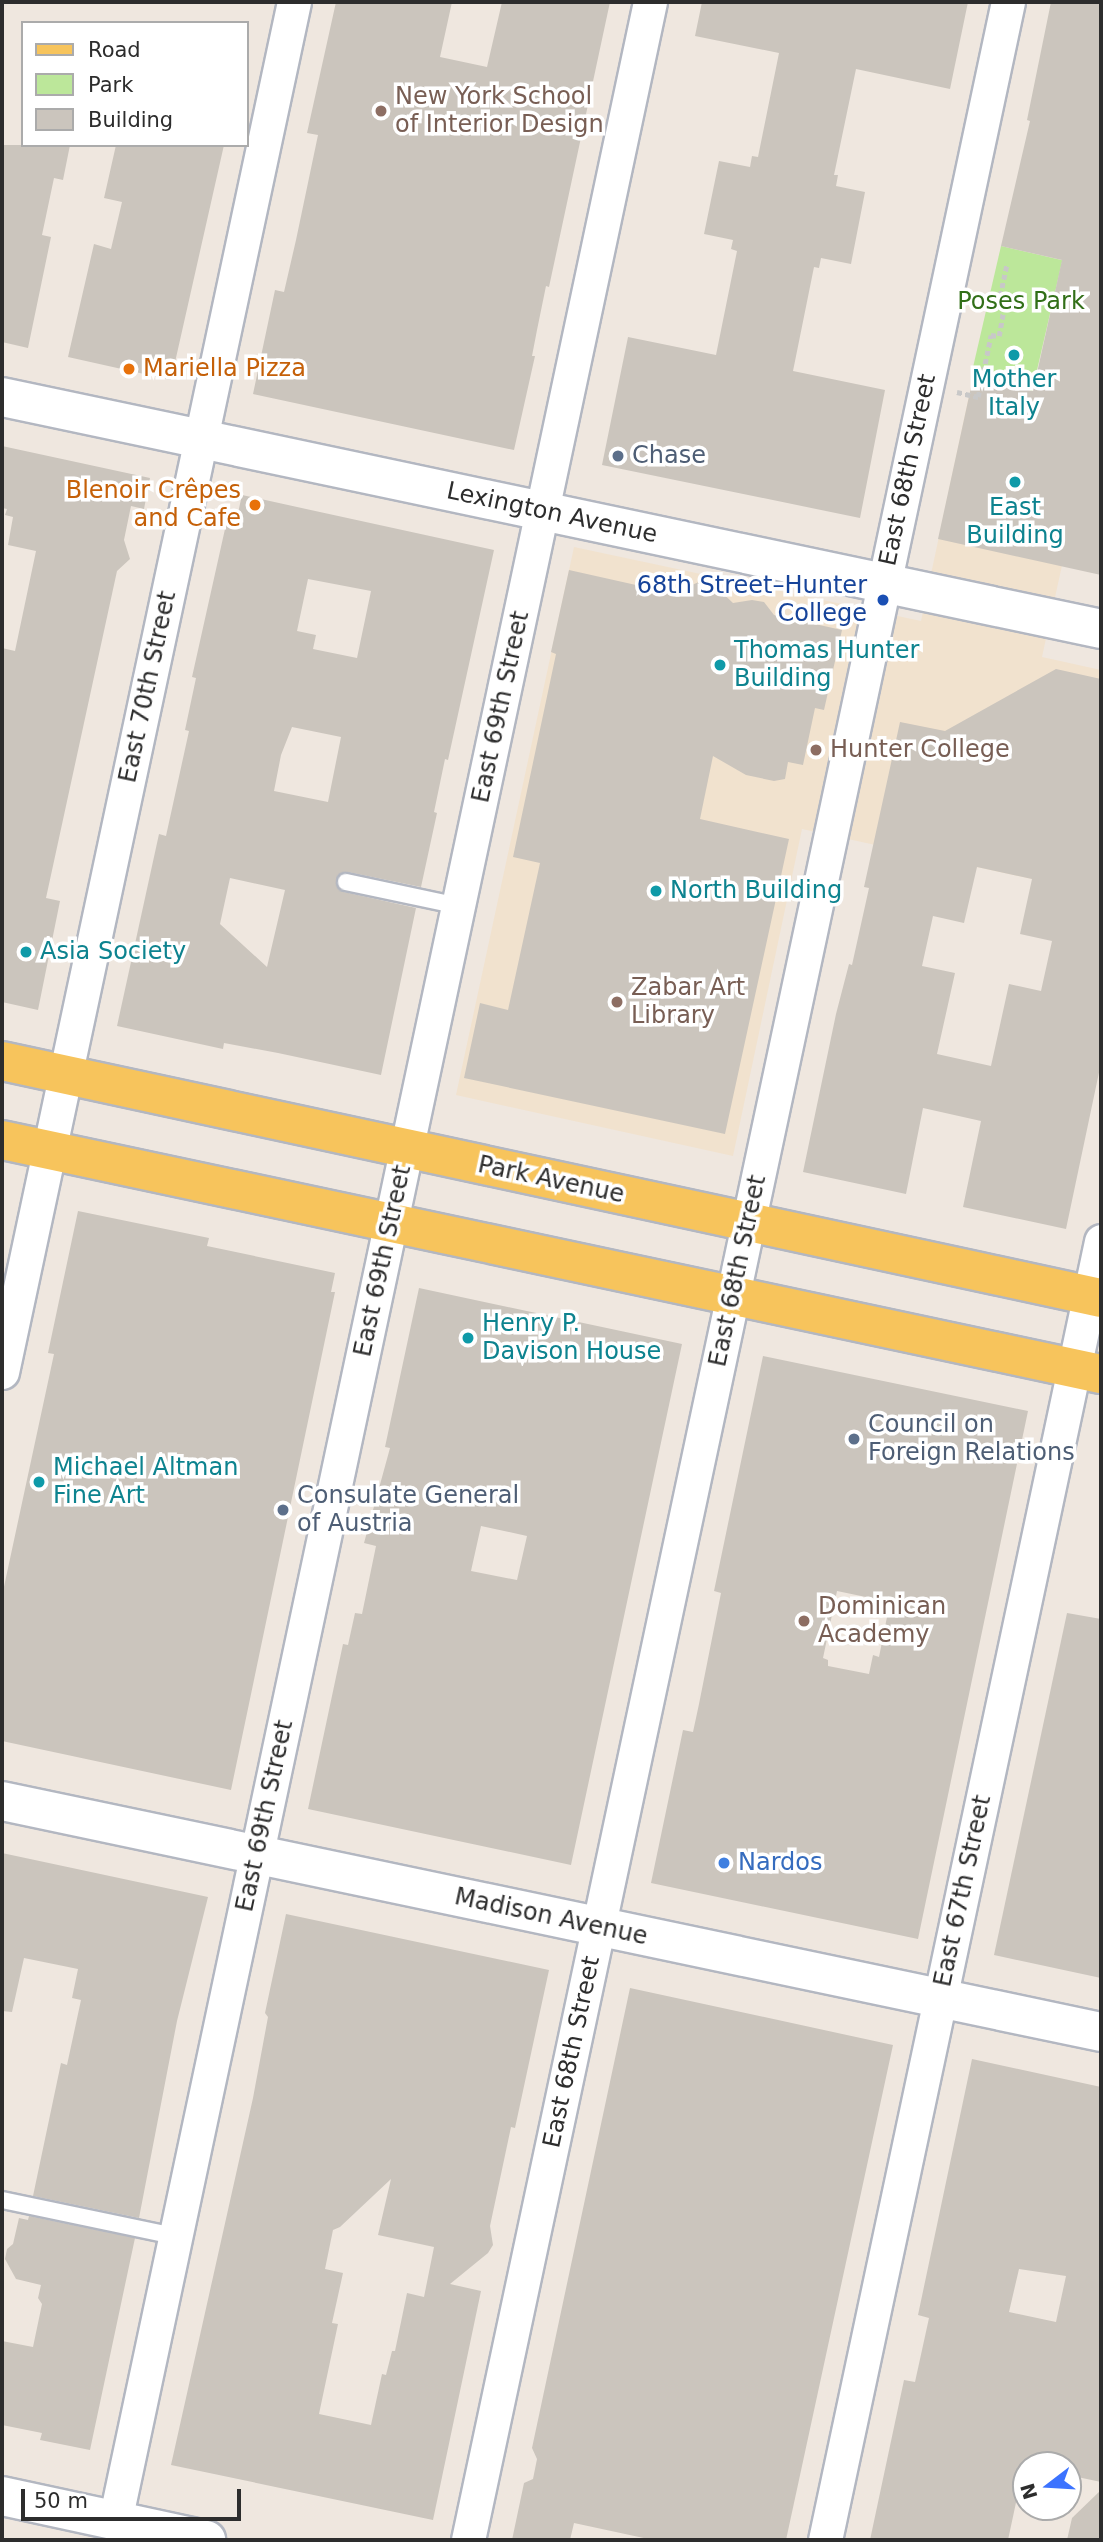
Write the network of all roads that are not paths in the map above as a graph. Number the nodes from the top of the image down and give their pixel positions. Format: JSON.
{"nodes":[{"id":1,"x":294,"y":2,"type":"edge"},
{"id":2,"x":650,"y":2,"type":"edge"},
{"id":3,"x":1008,"y":2,"type":"edge"},
{"id":4,"x":2,"y":397,"type":"edge"},
{"id":5,"x":201,"y":439,"type":"junction"},
{"id":6,"x":542,"y":511,"type":"junction"},
{"id":7,"x":884,"y":583,"type":"junction"},
{"id":8,"x":1101,"y":629,"type":"edge"},
{"id":9,"x":346,"y":882,"type":"dead end"},
{"id":10,"x":458,"y":906,"type":"junction"},
{"id":11,"x":2,"y":1060,"type":"edge"},
{"id":12,"x":65,"y":1076,"type":"junction"},
{"id":13,"x":2,"y":1140,"type":"edge"},
{"id":14,"x":49,"y":1150,"type":"junction"},
{"id":15,"x":407,"y":1150,"type":"junction"},
{"id":16,"x":749,"y":1221,"type":"junction"},
{"id":17,"x":391,"y":1223,"type":"junction"},
{"id":18,"x":1101,"y":1241,"type":"edge"},
{"id":19,"x":733,"y":1296,"type":"junction"},
{"id":20,"x":1095,"y":1296,"type":"edge"},
{"id":21,"x":2,"y":1371,"type":"edge"},
{"id":22,"x":1088,"y":1371,"type":"edge"},
{"id":23,"x":2,"y":1801,"type":"edge"},
{"id":24,"x":257,"y":1856,"type":"junction"},
{"id":25,"x":598,"y":1927,"type":"junction"},
{"id":26,"x":941,"y":1998,"type":"junction"},
{"id":27,"x":1101,"y":2032,"type":"edge"},
{"id":28,"x":2,"y":2200,"type":"edge"},
{"id":29,"x":175,"y":2236,"type":"junction"},
{"id":30,"x":2,"y":2496,"type":"edge"},
{"id":31,"x":115,"y":2521,"type":"junction"},
{"id":32,"x":206,"y":2540,"type":"edge"},
{"id":33,"x":468,"y":2540,"type":"edge"},
{"id":34,"x":825,"y":2540,"type":"edge"}],
"edges":[{"from":1,"to":5,"type":"street","name":"East 70th Street"},
{"from":2,"to":6,"type":"street","name":"East 69th Street"},
{"from":3,"to":7,"type":"street","name":"East 68th Street"},
{"from":4,"to":5,"type":"main road","name":"Lexington Avenue"},
{"from":5,"to":6,"type":"main road","name":"Lexington Avenue"},
{"from":5,"to":12,"type":"street","name":"East 70th Street"},
{"from":6,"to":7,"type":"main road","name":"Lexington Avenue"},
{"from":6,"to":10,"type":"street","name":"East 69th Street"},
{"from":7,"to":8,"type":"main road","name":"Lexington Avenue"},
{"from":7,"to":16,"type":"street","name":"East 68th Street"},
{"from":9,"to":10,"type":"lane"},
{"from":10,"to":15,"type":"street","name":"East 69th Street"},
{"from":11,"to":12,"type":"main road","name":"Park Avenue"},
{"from":12,"to":14,"type":"street","name":"East 70th Street"},
{"from":12,"to":15,"type":"main road","name":"Park Avenue"},
{"from":13,"to":14,"type":"main road"},
{"from":14,"to":17,"type":"main road"},
{"from":14,"to":21,"type":"street","name":"East 70th Street"},
{"from":15,"to":16,"type":"main road","name":"Park Avenue"},
{"from":15,"to":17,"type":"street","name":"East 69th Street"},
{"from":16,"to":19,"type":"street","name":"East 68th Street"},
{"from":16,"to":20,"type":"main road","name":"Park Avenue"},
{"from":17,"to":19,"type":"main road"},
{"from":17,"to":24,"type":"street","name":"East 69th Street"},
{"from":18,"to":20,"type":"street","name":"East 67th Street"},
{"from":19,"to":22,"type":"main road"},
{"from":19,"to":25,"type":"street","name":"East 68th Street"},
{"from":20,"to":22,"type":"street","name":"East 67th Street"},
{"from":22,"to":26,"type":"street","name":"East 67th Street"},
{"from":23,"to":24,"type":"main road","name":"Madison Avenue"},
{"from":24,"to":25,"type":"main road","name":"Madison Avenue"},
{"from":24,"to":29,"type":"street","name":"East 69th Street"},
{"from":25,"to":26,"type":"main road","name":"Madison Avenue"},
{"from":25,"to":33,"type":"street","name":"East 68th Street"},
{"from":26,"to":27,"type":"main road","name":"Madison Avenue"},
{"from":26,"to":34,"type":"street","name":"East 67th Street"},
{"from":28,"to":29,"type":"lane"},
{"from":29,"to":31,"type":"street","name":"East 69th Street"},
{"from":30,"to":31,"type":"main road"},
{"from":31,"to":32,"type":"main road"}]}
